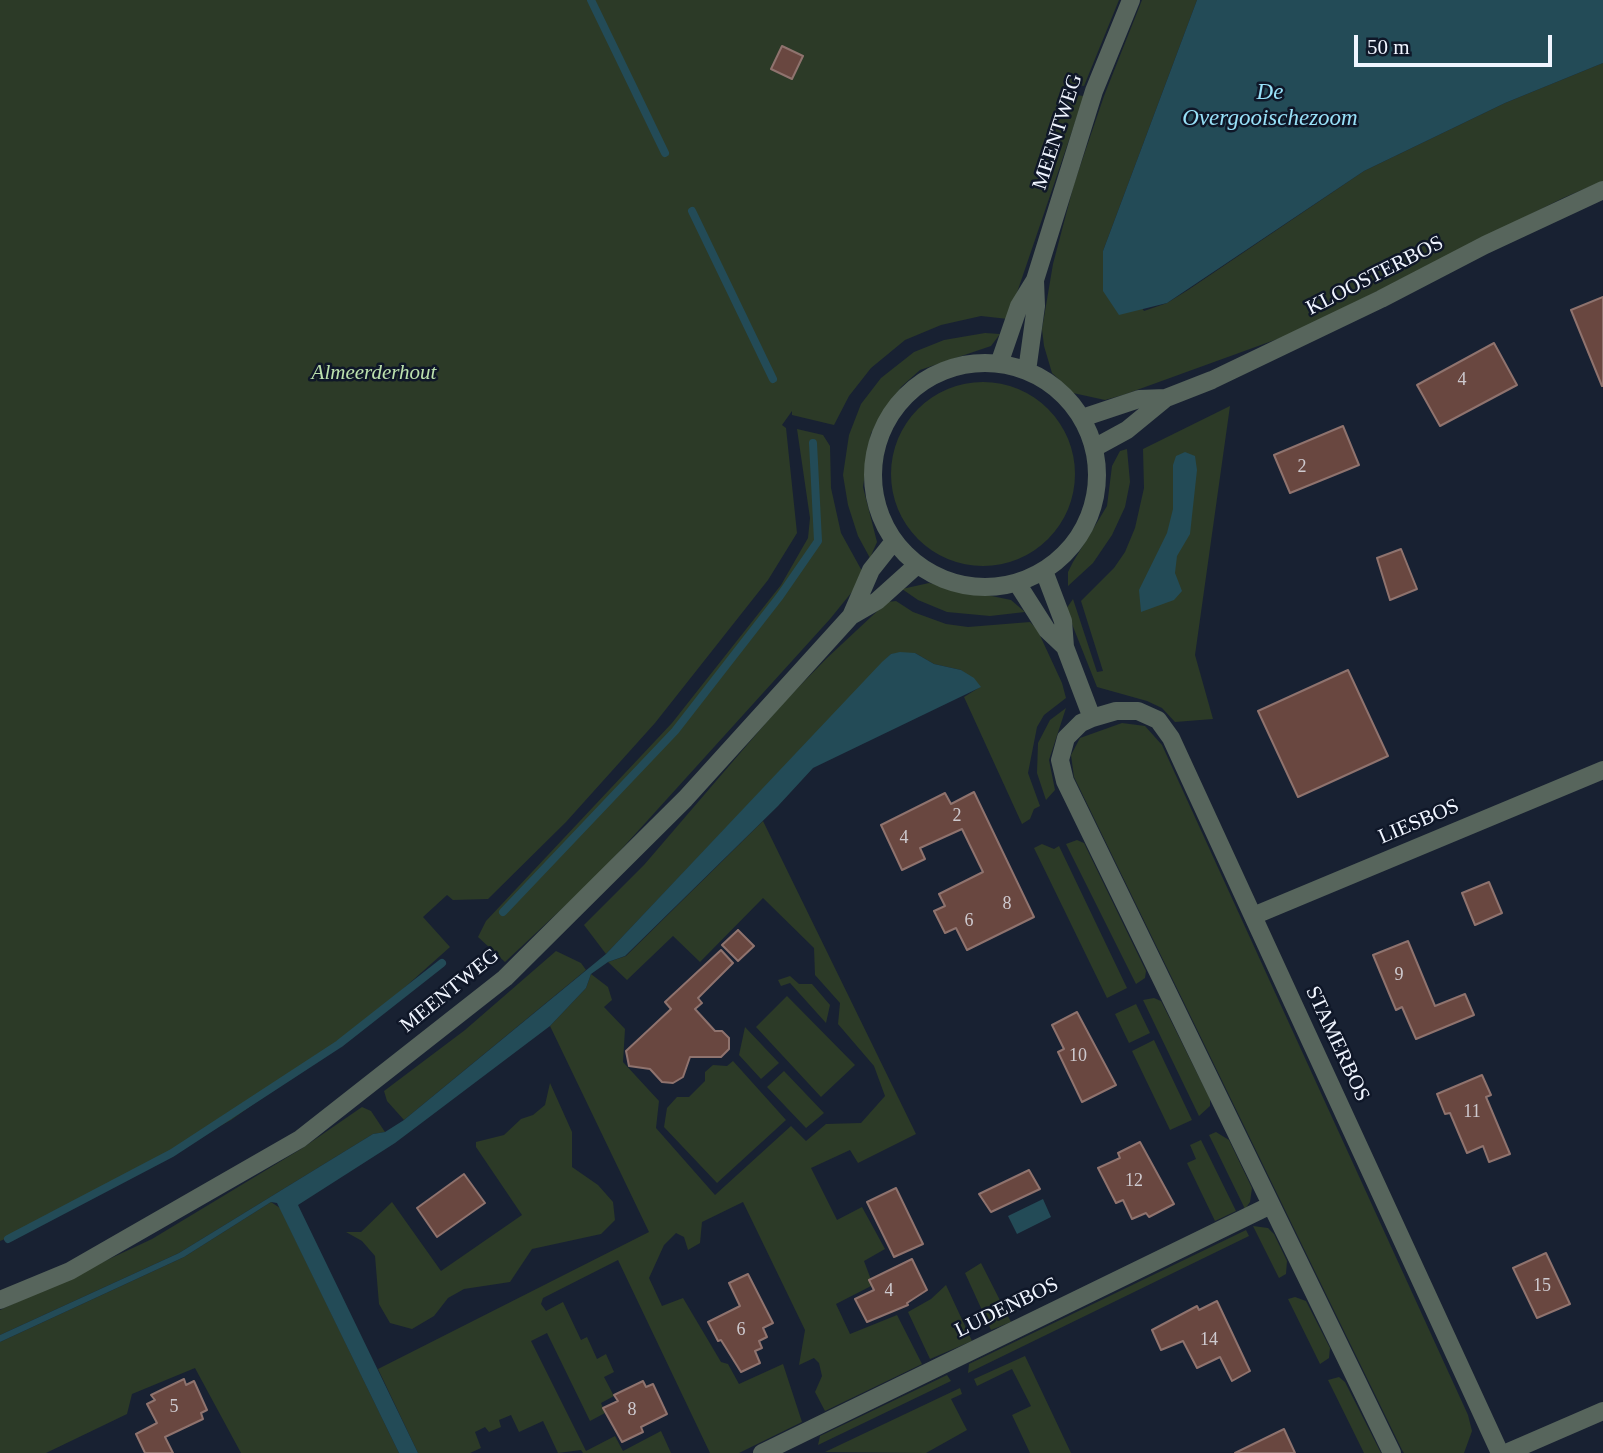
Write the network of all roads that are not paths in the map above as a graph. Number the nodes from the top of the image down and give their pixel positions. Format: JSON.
{"nodes":[{"id":1,"x":1131,"y":0,"type":"edge"},
{"id":2,"x":1603,"y":190,"type":"edge"},
{"id":3,"x":1035,"y":281,"type":"junction"},
{"id":4,"x":999,"y":364,"type":"junction"},
{"id":5,"x":1027,"y":371,"type":"junction"},
{"id":6,"x":1166,"y":398,"type":"junction"},
{"id":7,"x":1082,"y":418,"type":"junction"},
{"id":8,"x":1094,"y":448,"type":"junction"},
{"id":9,"x":894,"y":541,"type":"junction"},
{"id":10,"x":916,"y":565,"type":"junction"},
{"id":11,"x":1044,"y":571,"type":"junction"},
{"id":12,"x":1017,"y":583,"type":"junction"},
{"id":13,"x":850,"y":616,"type":"junction"},
{"id":14,"x":1065,"y":647,"type":"junction"},
{"id":15,"x":1091,"y":718,"type":"junction"},
{"id":16,"x":1603,"y":770,"type":"edge"},
{"id":17,"x":1253,"y":916,"type":"junction"},
{"id":18,"x":1271,"y":1205,"type":"junction"},
{"id":19,"x":0,"y":1300,"type":"edge"},
{"id":20,"x":1603,"y":1411,"type":"edge"},
{"id":21,"x":762,"y":1453,"type":"edge"},
{"id":22,"x":1392,"y":1453,"type":"edge"},
{"id":23,"x":1500,"y":1453,"type":"edge"},
{"id":24,"x":1506,"y":1453,"type":"edge"}],
"edges":[{"from":1,"to":3,"type":"street","name":"MEENTWEG"},
{"from":2,"to":6,"type":"street","name":"KLOOSTERBOS"},
{"from":3,"to":4,"type":"street","name":"MEENTWEG"},
{"from":3,"to":5,"type":"street","name":"MEENTWEG"},
{"from":4,"to":5,"type":"street"},
{"from":4,"to":9,"type":"street"},
{"from":5,"to":7,"type":"street"},
{"from":6,"to":7,"type":"street","name":"KLOOSTERBOS"},
{"from":6,"to":8,"type":"street","name":"KLOOSTERBOS"},
{"from":7,"to":8,"type":"street"},
{"from":8,"to":11,"type":"street"},
{"from":9,"to":10,"type":"street"},
{"from":9,"to":13,"type":"street","name":"MEENTWEG"},
{"from":10,"to":12,"type":"street"},
{"from":10,"to":13,"type":"street","name":"MEENTWEG"},
{"from":11,"to":12,"type":"street"},
{"from":11,"to":14,"type":"street"},
{"from":12,"to":14,"type":"street"},
{"from":13,"to":19,"type":"street","name":"MEENTWEG"},
{"from":14,"to":15,"type":"street"},
{"from":15,"to":17,"type":"street","name":"STAMERBOS"},
{"from":15,"to":18,"type":"street","name":"STAMERBOS"},
{"from":16,"to":17,"type":"street","name":"LIESBOS"},
{"from":17,"to":23,"type":"street","name":"STAMERBOS"},
{"from":18,"to":21,"type":"street","name":"LUDENBOS"},
{"from":18,"to":22,"type":"street","name":"STAMERBOS"},
{"from":20,"to":24,"type":"street"}]}
